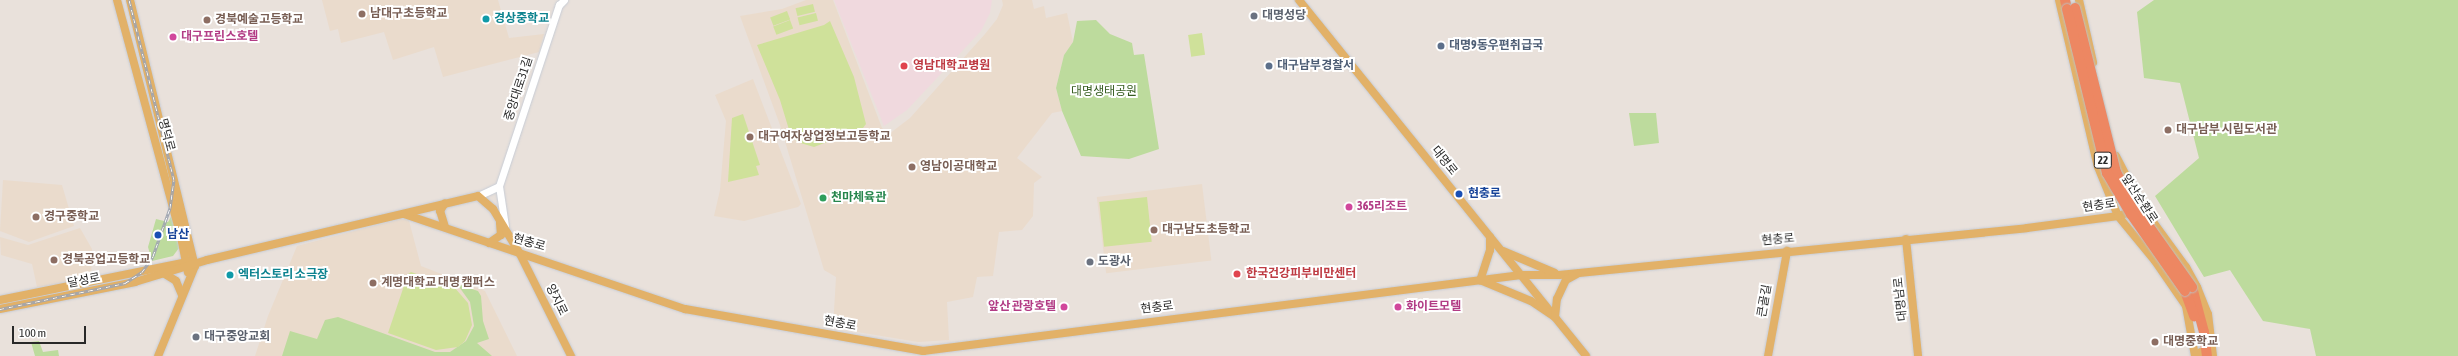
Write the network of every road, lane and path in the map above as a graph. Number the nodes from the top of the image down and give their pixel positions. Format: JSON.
{"nodes":[{"id":1,"x":118,"y":0,"type":"edge"},
{"id":2,"x":130,"y":0,"type":"edge"},
{"id":3,"x":564,"y":0,"type":"edge"},
{"id":4,"x":1299,"y":0,"type":"edge"},
{"id":5,"x":2059,"y":0,"type":"edge"},
{"id":6,"x":2072,"y":3,"type":"edge"},
{"id":7,"x":499,"y":186,"type":"junction"},
{"id":8,"x":478,"y":196,"type":"junction"},
{"id":9,"x":445,"y":203,"type":"junction"},
{"id":10,"x":2143,"y":208,"type":"junction"},
{"id":11,"x":404,"y":214,"type":"junction"},
{"id":12,"x":2118,"y":216,"type":"junction"},
{"id":13,"x":499,"y":219,"type":"junction"},
{"id":14,"x":445,"y":227,"type":"junction"},
{"id":15,"x":506,"y":229,"type":"junction"},
{"id":16,"x":1490,"y":236,"type":"junction"},
{"id":17,"x":1906,"y":239,"type":"junction"},
{"id":18,"x":489,"y":243,"type":"junction"},
{"id":19,"x":1502,"y":250,"type":"junction"},
{"id":20,"x":1787,"y":251,"type":"junction"},
{"id":21,"x":520,"y":254,"type":"junction"},
{"id":22,"x":191,"y":264,"type":"junction"},
{"id":23,"x":1579,"y":273,"type":"junction"},
{"id":24,"x":165,"y":274,"type":"junction"},
{"id":25,"x":1521,"y":275,"type":"junction"},
{"id":26,"x":1559,"y":275,"type":"junction"},
{"id":27,"x":1480,"y":280,"type":"junction"},
{"id":28,"x":182,"y":295,"type":"junction"},
{"id":29,"x":0,"y":300,"type":"edge"},
{"id":30,"x":0,"y":309,"type":"edge"},
{"id":31,"x":1555,"y":317,"type":"junction"},
{"id":32,"x":2201,"y":355,"type":"edge"},
{"id":33,"x":158,"y":356,"type":"edge"},
{"id":34,"x":571,"y":356,"type":"edge"},
{"id":35,"x":1586,"y":356,"type":"edge"},
{"id":36,"x":1768,"y":356,"type":"edge"},
{"id":37,"x":1918,"y":356,"type":"edge"},
{"id":38,"x":2213,"y":356,"type":"edge"}],
"edges":[{"from":1,"to":22,"type":"main road","name":"명덕로"},
{"from":2,"to":22,"type":"main road","name":"명덕로"},
{"from":3,"to":7,"type":"street","name":"중앙대로31길"},
{"from":4,"to":16,"type":"main road","name":"대명로"},
{"from":5,"to":12,"type":"main road"},
{"from":6,"to":10,"type":"main road"},
{"from":6,"to":32,"type":"highway","name":"앞산순환로","number":"22","bridge":true},
{"from":7,"to":8,"type":"street"},
{"from":7,"to":15,"type":"street","name":"중앙대로31길"},
{"from":8,"to":9,"type":"main road"},
{"from":8,"to":13,"type":"main road","name":"중앙대로31길"},
{"from":9,"to":11,"type":"main road"},
{"from":9,"to":14,"type":"main road"},
{"from":10,"to":12,"type":"main road","name":"현충로"},
{"from":10,"to":38,"type":"main road"},
{"from":11,"to":14,"type":"main road","name":"현충로"},
{"from":11,"to":22,"type":"main road"},
{"from":12,"to":17,"type":"main road","name":"현충로"},
{"from":12,"to":32,"type":"main road"},
{"from":13,"to":15,"type":"main road","name":"중앙대로31길"},
{"from":13,"to":18,"type":"main road"},
{"from":14,"to":18,"type":"main road","name":"현충로"},
{"from":15,"to":21,"type":"main road","name":"중앙대로31길"},
{"from":16,"to":19,"type":"main road","name":"대명로"},
{"from":16,"to":27,"type":"main road"},
{"from":17,"to":20,"type":"main road","name":"현충로"},
{"from":17,"to":37,"type":"main road","name":"대명남로"},
{"from":18,"to":21,"type":"main road","name":"현충로"},
{"from":19,"to":25,"type":"main road","name":"대명로"},
{"from":19,"to":26,"type":"main road"},
{"from":20,"to":23,"type":"main road","name":"현충로"},
{"from":20,"to":36,"type":"main road","name":"큰골길"},
{"from":21,"to":27,"type":"main road","name":"현충로"},
{"from":21,"to":34,"type":"main road","name":"양지로"},
{"from":22,"to":24,"type":"main road","name":"달성로"},
{"from":22,"to":28,"type":"main road","name":"명덕로"},
{"from":22,"to":29,"type":"main road"},
{"from":23,"to":26,"type":"main road","name":"현충로"},
{"from":23,"to":31,"type":"main road"},
{"from":24,"to":28,"type":"main road"},
{"from":24,"to":30,"type":"main road","name":"달성로"},
{"from":25,"to":26,"type":"main road","name":"현충로"},
{"from":25,"to":27,"type":"main road","name":"현충로"},
{"from":25,"to":31,"type":"main road","name":"대명로"},
{"from":27,"to":31,"type":"main road"},
{"from":28,"to":33,"type":"main road","name":"명덕로"},
{"from":31,"to":35,"type":"main road","name":"대명로"}]}
